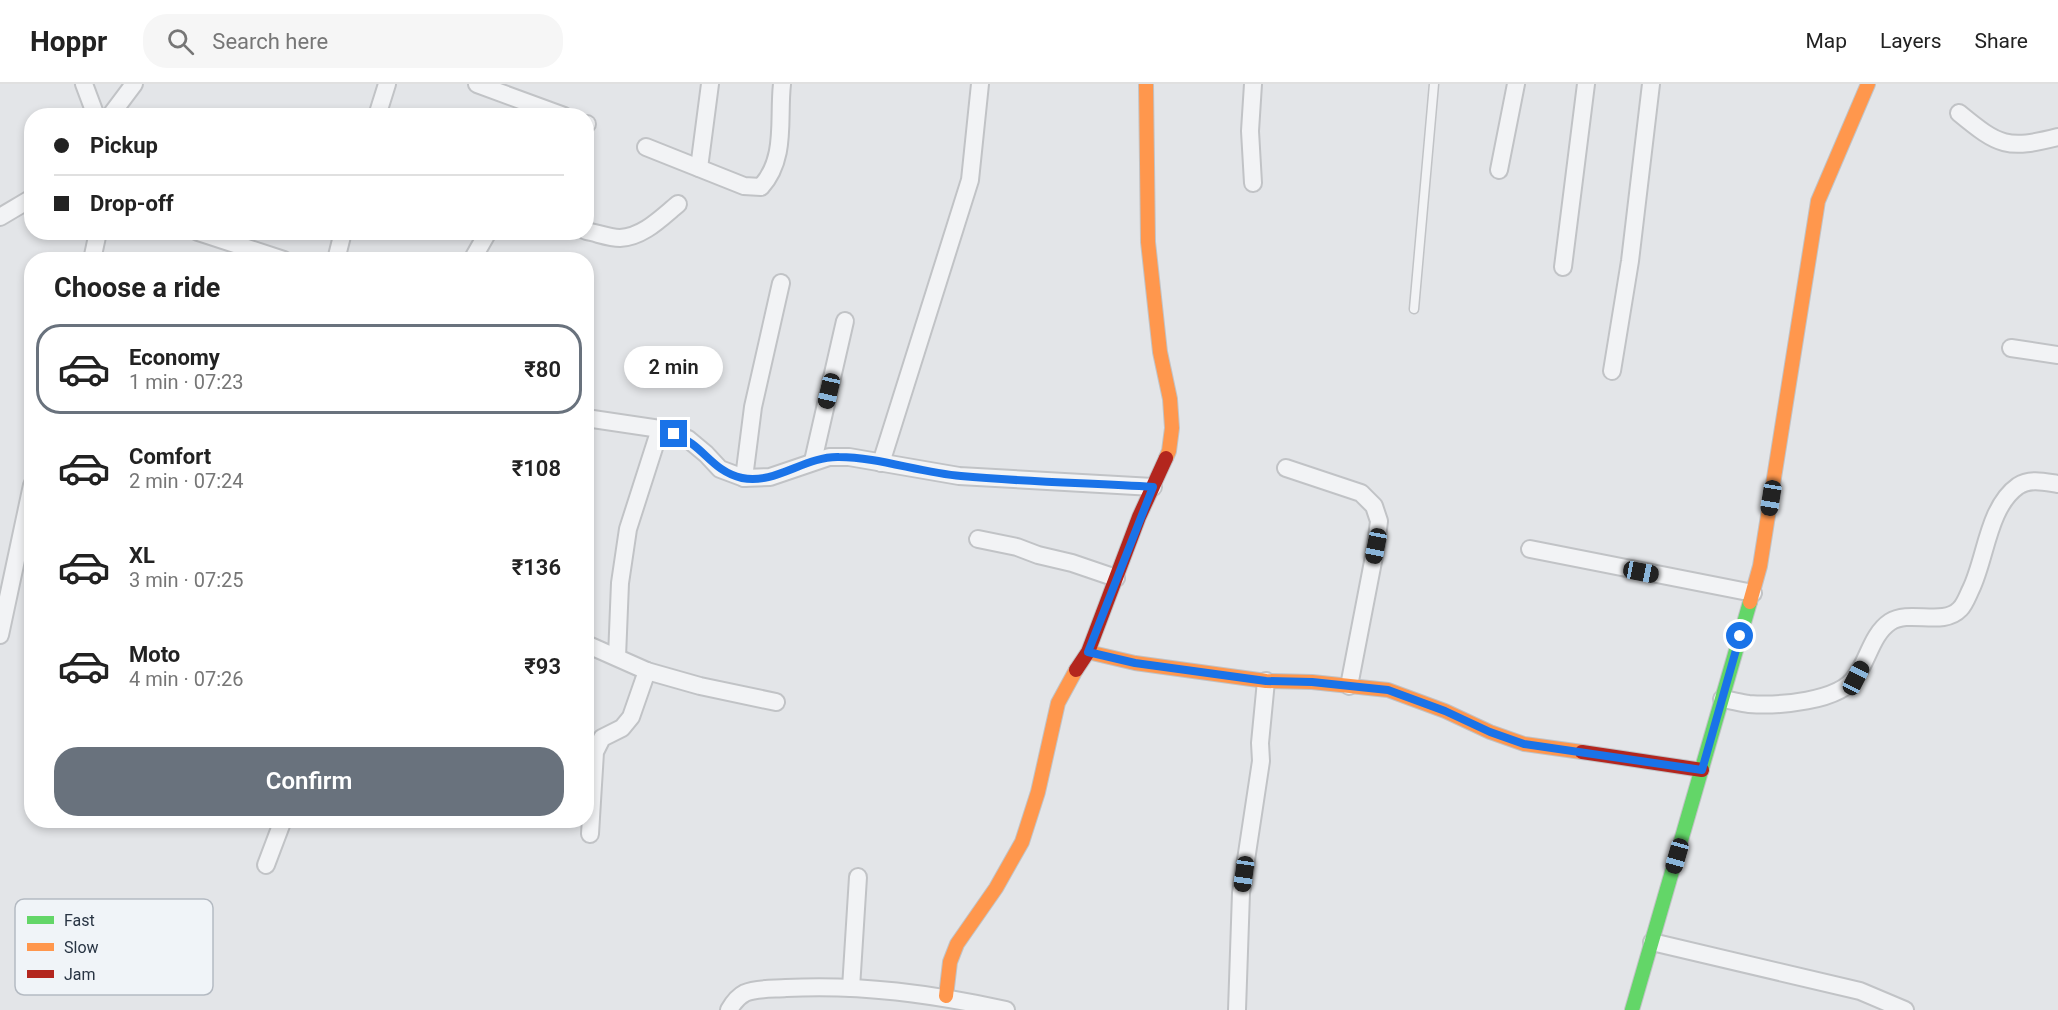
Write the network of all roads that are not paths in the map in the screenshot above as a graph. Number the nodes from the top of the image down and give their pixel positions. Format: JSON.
{"nodes":[{"id":1,"x":84,"y":84,"type":"edge"},
{"id":2,"x":134,"y":84,"type":"edge"},
{"id":3,"x":387,"y":84,"type":"edge"},
{"id":4,"x":477,"y":84,"type":"edge"},
{"id":5,"x":710,"y":84,"type":"edge"},
{"id":6,"x":783,"y":84,"type":"edge"},
{"id":7,"x":981,"y":84,"type":"edge"},
{"id":8,"x":1146,"y":84,"type":"edge"},
{"id":9,"x":1253,"y":84,"type":"edge"},
{"id":10,"x":1434,"y":84,"type":"edge"},
{"id":11,"x":1516,"y":84,"type":"edge"},
{"id":12,"x":1586,"y":84,"type":"edge"},
{"id":13,"x":1651,"y":84,"type":"edge"},
{"id":14,"x":1868,"y":84,"type":"edge"},
{"id":15,"x":93,"y":108,"type":"edge"},
{"id":16,"x":116,"y":108,"type":"edge"},
{"id":17,"x":380,"y":108,"type":"edge"},
{"id":18,"x":542,"y":108,"type":"edge"},
{"id":19,"x":1959,"y":113,"type":"dead end"},
{"id":20,"x":2058,"y":137,"type":"edge"},
{"id":21,"x":646,"y":147,"type":"dead end"},
{"id":22,"x":699,"y":168,"type":"junction"},
{"id":23,"x":1499,"y":170,"type":"dead end"},
{"id":24,"x":1253,"y":183,"type":"dead end"},
{"id":25,"x":24,"y":203,"type":"edge"},
{"id":26,"x":678,"y":204,"type":"dead end"},
{"id":27,"x":0,"y":217,"type":"edge"},
{"id":28,"x":594,"y":233,"type":"edge"},
{"id":29,"x":216,"y":240,"type":"edge"},
{"id":30,"x":243,"y":252,"type":"edge"},
{"id":31,"x":1563,"y":267,"type":"dead end"},
{"id":32,"x":781,"y":283,"type":"dead end"},
{"id":33,"x":1414,"y":309,"type":"dead end"},
{"id":34,"x":845,"y":321,"type":"dead end"},
{"id":35,"x":2011,"y":348,"type":"dead end"},
{"id":36,"x":2058,"y":355,"type":"edge"},
{"id":37,"x":1612,"y":371,"type":"dead end"},
{"id":38,"x":594,"y":419,"type":"edge"},
{"id":39,"x":660,"y":429,"type":"junction"},
{"id":40,"x":813,"y":461,"type":"junction"},
{"id":41,"x":881,"y":463,"type":"junction"},
{"id":42,"x":1286,"y":468,"type":"dead end"},
{"id":43,"x":744,"y":478,"type":"junction"},
{"id":44,"x":2058,"y":484,"type":"edge"},
{"id":45,"x":1153,"y":487,"type":"junction"},
{"id":46,"x":978,"y":538,"type":"dead end"},
{"id":47,"x":24,"y":545,"type":"edge"},
{"id":48,"x":1530,"y":549,"type":"dead end"},
{"id":49,"x":1116,"y":578,"type":"junction"},
{"id":50,"x":1753,"y":593,"type":"junction"},
{"id":51,"x":0,"y":635,"type":"edge"},
{"id":52,"x":594,"y":647,"type":"edge"},
{"id":53,"x":1088,"y":652,"type":"junction"},
{"id":54,"x":617,"y":657,"type":"junction"},
{"id":55,"x":647,"y":671,"type":"junction"},
{"id":56,"x":1266,"y":681,"type":"junction"},
{"id":57,"x":1349,"y":686,"type":"junction"},
{"id":58,"x":1722,"y":699,"type":"junction"},
{"id":59,"x":776,"y":702,"type":"dead end"},
{"id":60,"x":1702,"y":770,"type":"junction"},
{"id":61,"x":594,"y":779,"type":"edge"},
{"id":62,"x":280,"y":828,"type":"edge"},
{"id":63,"x":590,"y":828,"type":"edge"},
{"id":64,"x":590,"y":834,"type":"dead end"},
{"id":65,"x":266,"y":865,"type":"dead end"},
{"id":66,"x":858,"y":877,"type":"dead end"},
{"id":67,"x":1652,"y":942,"type":"junction"},
{"id":68,"x":851,"y":988,"type":"junction"},
{"id":69,"x":945,"y":996,"type":"junction"},
{"id":70,"x":729,"y":1010,"type":"edge"},
{"id":71,"x":1006,"y":1010,"type":"edge"},
{"id":72,"x":1237,"y":1010,"type":"edge"},
{"id":73,"x":1632,"y":1010,"type":"edge"},
{"id":74,"x":1905,"y":1010,"type":"edge"}],
"edges":[{"from":1,"to":15,"type":"street"},
{"from":2,"to":16,"type":"street"},
{"from":3,"to":17,"type":"street"},
{"from":4,"to":18,"type":"street"},
{"from":5,"to":22,"type":"street"},
{"from":6,"to":22,"type":"street"},
{"from":7,"to":41,"type":"street"},
{"from":8,"to":45,"type":"street"},
{"from":9,"to":24,"type":"street"},
{"from":10,"to":33,"type":"lane"},
{"from":11,"to":23,"type":"street"},
{"from":12,"to":31,"type":"street"},
{"from":13,"to":37,"type":"street"},
{"from":14,"to":50,"type":"street"},
{"from":19,"to":20,"type":"street"},
{"from":21,"to":22,"type":"street"},
{"from":25,"to":27,"type":"street"},
{"from":26,"to":28,"type":"street"},
{"from":29,"to":30,"type":"street"},
{"from":32,"to":43,"type":"street"},
{"from":34,"to":40,"type":"street"},
{"from":35,"to":36,"type":"street"},
{"from":38,"to":39,"type":"street"},
{"from":39,"to":43,"type":"street"},
{"from":39,"to":54,"type":"street"},
{"from":40,"to":41,"type":"street"},
{"from":40,"to":43,"type":"street"},
{"from":41,"to":45,"type":"street"},
{"from":42,"to":57,"type":"street"},
{"from":44,"to":58,"type":"street"},
{"from":45,"to":49,"type":"street"},
{"from":46,"to":49,"type":"street"},
{"from":47,"to":51,"type":"street"},
{"from":48,"to":50,"type":"street"},
{"from":49,"to":53,"type":"street"},
{"from":50,"to":58,"type":"street"},
{"from":52,"to":54,"type":"street"},
{"from":53,"to":56,"type":"street"},
{"from":53,"to":69,"type":"street"},
{"from":54,"to":55,"type":"street"},
{"from":55,"to":59,"type":"street"},
{"from":55,"to":61,"type":"street"},
{"from":56,"to":57,"type":"street"},
{"from":56,"to":72,"type":"street"},
{"from":57,"to":60,"type":"street"},
{"from":58,"to":60,"type":"street"},
{"from":60,"to":67,"type":"street"},
{"from":62,"to":65,"type":"street"},
{"from":63,"to":64,"type":"street"},
{"from":66,"to":68,"type":"street"},
{"from":67,"to":73,"type":"street"},
{"from":67,"to":74,"type":"street"},
{"from":68,"to":69,"type":"street"},
{"from":68,"to":70,"type":"street"},
{"from":69,"to":71,"type":"street"}]}
